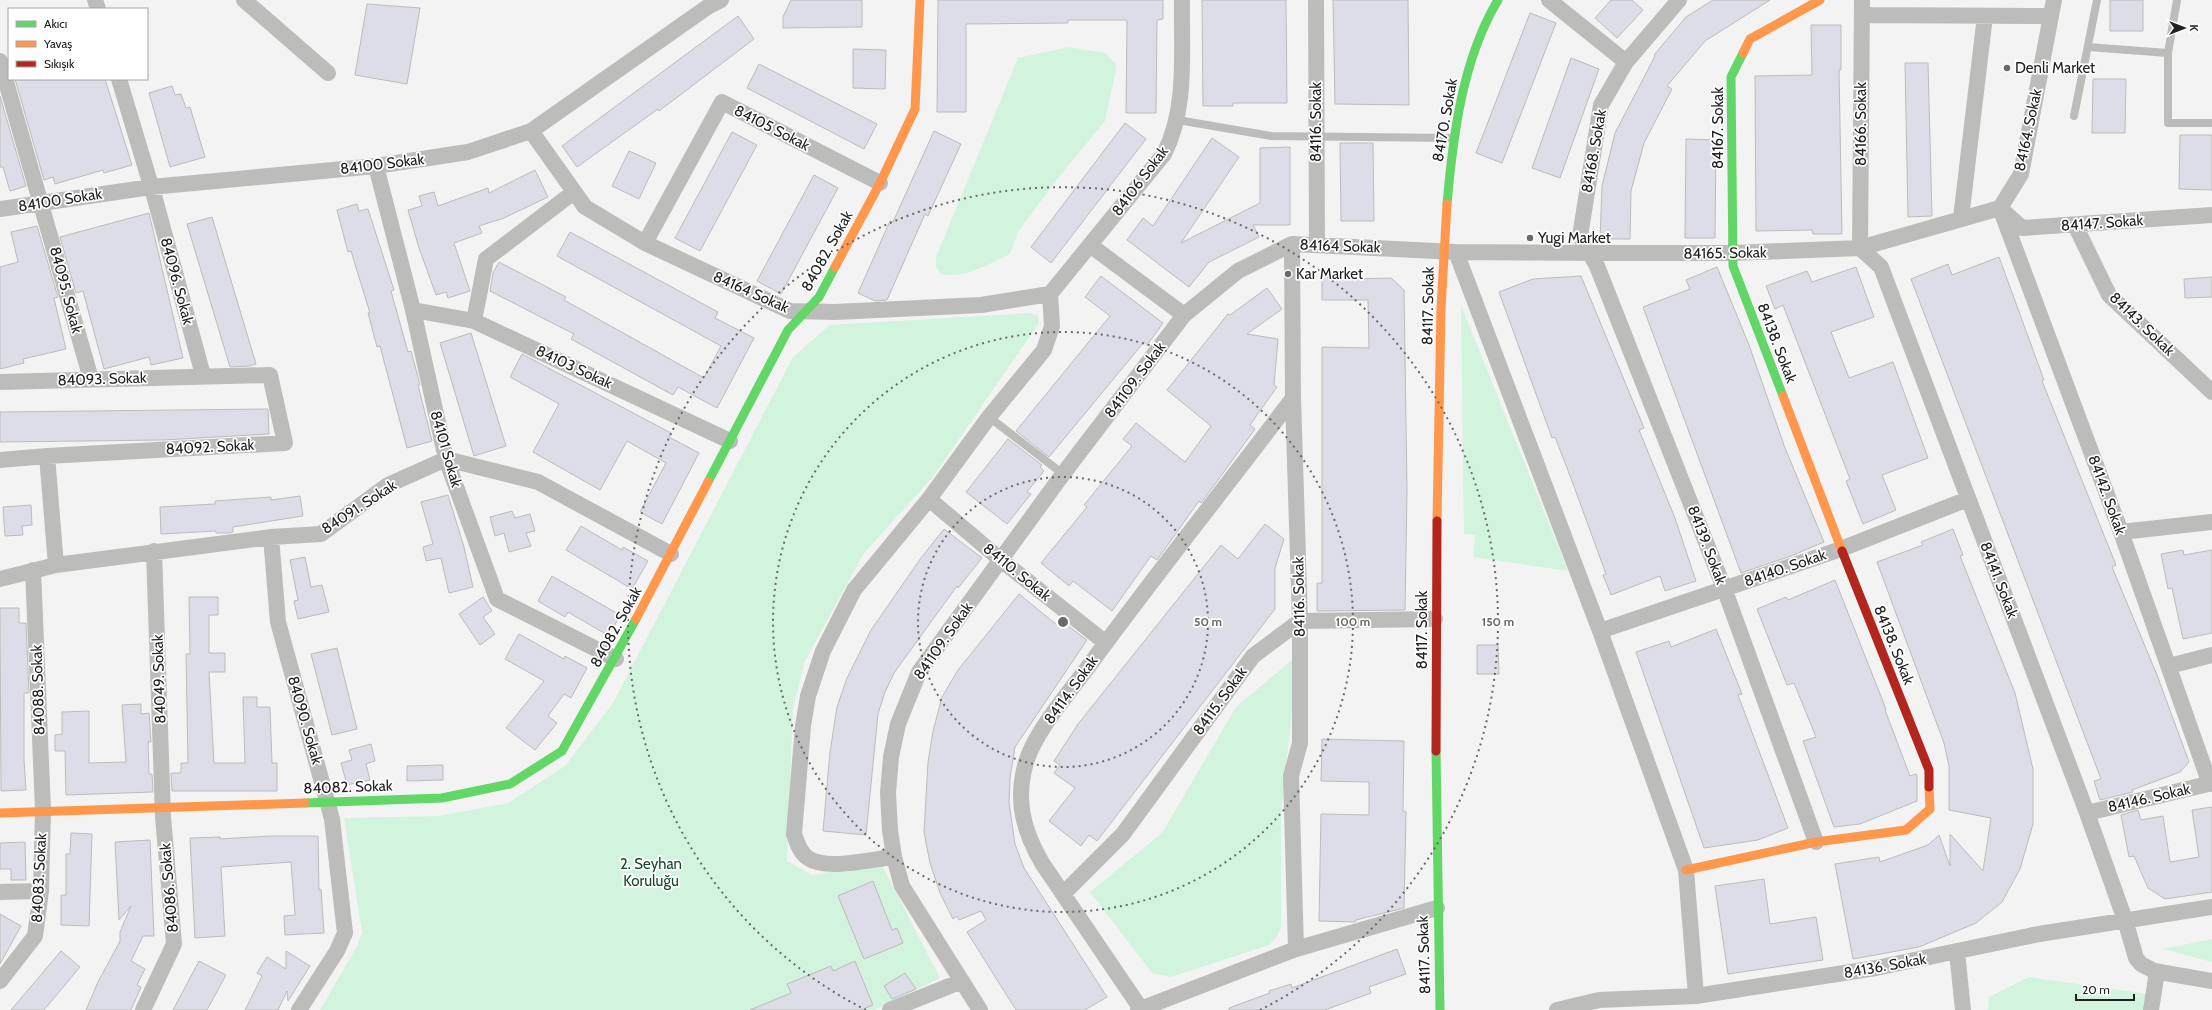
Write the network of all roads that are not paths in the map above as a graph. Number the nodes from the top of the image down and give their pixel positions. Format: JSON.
{"nodes":[{"id":1,"x":244,"y":0,"type":"edge"},
{"id":2,"x":721,"y":0,"type":"edge"},
{"id":3,"x":920,"y":0,"type":"edge"},
{"id":4,"x":1182,"y":0,"type":"edge"},
{"id":5,"x":1316,"y":0,"type":"edge"},
{"id":6,"x":1498,"y":0,"type":"edge"},
{"id":7,"x":1549,"y":0,"type":"edge"},
{"id":8,"x":1679,"y":0,"type":"edge"},
{"id":9,"x":1820,"y":0,"type":"edge"},
{"id":10,"x":2054,"y":0,"type":"edge"},
{"id":11,"x":2097,"y":0,"type":"edge"},
{"id":12,"x":2178,"y":0,"type":"edge"},
{"id":13,"x":1862,"y":7,"type":"edge"},
{"id":14,"x":1985,"y":16,"type":"junction"},
{"id":15,"x":2051,"y":16,"type":"junction"},
{"id":16,"x":2088,"y":47,"type":"junction"},
{"id":17,"x":2168,"y":52,"type":"junction"},
{"id":18,"x":0,"y":61,"type":"edge"},
{"id":19,"x":1626,"y":62,"type":"junction"},
{"id":20,"x":328,"y":73,"type":"dead end"},
{"id":21,"x":119,"y":80,"type":"edge"},
{"id":22,"x":2074,"y":116,"type":"dead end"},
{"id":23,"x":1178,"y":120,"type":"junction"},
{"id":24,"x":2212,"y":123,"type":"edge"},
{"id":25,"x":531,"y":131,"type":"junction"},
{"id":26,"x":1317,"y":135,"type":"junction"},
{"id":27,"x":1453,"y":138,"type":"junction"},
{"id":28,"x":376,"y":166,"type":"junction"},
{"id":29,"x":880,"y":182,"type":"junction"},
{"id":30,"x":151,"y":187,"type":"junction"},
{"id":31,"x":574,"y":192,"type":"junction"},
{"id":32,"x":42,"y":202,"type":"junction"},
{"id":33,"x":2000,"y":208,"type":"junction"},
{"id":34,"x":0,"y":209,"type":"edge"},
{"id":35,"x":2212,"y":215,"type":"edge"},
{"id":36,"x":1961,"y":218,"type":"junction"},
{"id":37,"x":2075,"y":225,"type":"junction"},
{"id":38,"x":645,"y":243,"type":"junction"},
{"id":39,"x":1292,"y":244,"type":"junction"},
{"id":40,"x":1317,"y":244,"type":"junction"},
{"id":41,"x":1090,"y":245,"type":"junction"},
{"id":42,"x":1860,"y":248,"type":"junction"},
{"id":43,"x":1450,"y":251,"type":"junction"},
{"id":44,"x":1588,"y":252,"type":"junction"},
{"id":45,"x":1732,"y":254,"type":"junction"},
{"id":46,"x":1050,"y":294,"type":"junction"},
{"id":47,"x":413,"y":310,"type":"junction"},
{"id":48,"x":806,"y":311,"type":"junction"},
{"id":49,"x":1184,"y":315,"type":"junction"},
{"id":50,"x":474,"y":321,"type":"junction"},
{"id":51,"x":203,"y":375,"type":"junction"},
{"id":52,"x":91,"y":379,"type":"junction"},
{"id":53,"x":0,"y":382,"type":"edge"},
{"id":54,"x":2212,"y":392,"type":"edge"},
{"id":55,"x":1293,"y":398,"type":"junction"},
{"id":56,"x":989,"y":417,"type":"junction"},
{"id":57,"x":730,"y":441,"type":"junction"},
{"id":58,"x":47,"y":456,"type":"junction"},
{"id":59,"x":446,"y":459,"type":"junction"},
{"id":60,"x":0,"y":460,"type":"edge"},
{"id":61,"x":1063,"y":474,"type":"junction"},
{"id":62,"x":929,"y":499,"type":"junction"},
{"id":63,"x":1968,"y":499,"type":"junction"},
{"id":64,"x":2212,"y":522,"type":"edge"},
{"id":65,"x":2121,"y":532,"type":"junction"},
{"id":66,"x":271,"y":536,"type":"junction"},
{"id":67,"x":1841,"y":549,"type":"junction"},
{"id":68,"x":154,"y":551,"type":"junction"},
{"id":69,"x":671,"y":554,"type":"junction"},
{"id":70,"x":1000,"y":560,"type":"junction"},
{"id":71,"x":56,"y":565,"type":"junction"},
{"id":72,"x":33,"y":570,"type":"junction"},
{"id":73,"x":0,"y":579,"type":"edge"},
{"id":74,"x":1724,"y":588,"type":"junction"},
{"id":75,"x":1435,"y":619,"type":"junction"},
{"id":76,"x":1300,"y":621,"type":"junction"},
{"id":77,"x":1600,"y":631,"type":"junction"},
{"id":78,"x":1106,"y":643,"type":"junction"},
{"id":79,"x":2212,"y":655,"type":"edge"},
{"id":80,"x":616,"y":658,"type":"junction"},
{"id":81,"x":2169,"y":666,"type":"junction"},
{"id":82,"x":2211,"y":784,"type":"edge"},
{"id":83,"x":328,"y":801,"type":"junction"},
{"id":84,"x":163,"y":806,"type":"junction"},
{"id":85,"x":43,"y":810,"type":"junction"},
{"id":86,"x":0,"y":813,"type":"edge"},
{"id":87,"x":2087,"y":813,"type":"junction"},
{"id":88,"x":1816,"y":842,"type":"junction"},
{"id":89,"x":894,"y":857,"type":"junction"},
{"id":90,"x":1686,"y":870,"type":"junction"},
{"id":91,"x":41,"y":891,"type":"junction"},
{"id":92,"x":0,"y":892,"type":"edge"},
{"id":93,"x":1063,"y":894,"type":"junction"},
{"id":94,"x":2212,"y":907,"type":"edge"},
{"id":95,"x":1437,"y":908,"type":"junction"},
{"id":96,"x":2125,"y":920,"type":"junction"},
{"id":97,"x":1296,"y":949,"type":"junction"},
{"id":98,"x":1957,"y":952,"type":"junction"},
{"id":99,"x":2157,"y":972,"type":"junction"},
{"id":100,"x":962,"y":980,"type":"junction"},
{"id":101,"x":0,"y":981,"type":"edge"},
{"id":102,"x":2212,"y":981,"type":"edge"},
{"id":103,"x":1696,"y":996,"type":"junction"},
{"id":104,"x":1640,"y":1005,"type":"edge"},
{"id":105,"x":1140,"y":1009,"type":"edge"},
{"id":106,"x":143,"y":1010,"type":"edge"},
{"id":107,"x":299,"y":1010,"type":"edge"},
{"id":108,"x":890,"y":1010,"type":"edge"},
{"id":109,"x":980,"y":1010,"type":"edge"},
{"id":110,"x":1440,"y":1010,"type":"edge"},
{"id":111,"x":1557,"y":1010,"type":"edge"},
{"id":112,"x":1963,"y":1010,"type":"edge"},
{"id":113,"x":2151,"y":1010,"type":"edge"}],
"edges":[{"from":1,"to":20,"type":"street"},
{"from":2,"to":25,"type":"street","name":"84100 Sokak"},
{"from":3,"to":29,"type":"street","name":"84082. Sokak"},
{"from":4,"to":23,"type":"street","name":"84106 Sokak"},
{"from":5,"to":26,"type":"street","name":"84116. Sokak"},
{"from":6,"to":27,"type":"street","name":"84170. Sokak"},
{"from":7,"to":19,"type":"street"},
{"from":8,"to":19,"type":"street","name":"84168. Sokak"},
{"from":9,"to":45,"type":"street","name":"84167. Sokak"},
{"from":10,"to":15,"type":"street","name":"84164. Sokak"},
{"from":11,"to":16,"type":"lane"},
{"from":12,"to":17,"type":"lane"},
{"from":13,"to":14,"type":"street"},
{"from":13,"to":42,"type":"street","name":"84166. Sokak"},
{"from":14,"to":15,"type":"street"},
{"from":14,"to":36,"type":"street"},
{"from":15,"to":33,"type":"street","name":"84164. Sokak"},
{"from":16,"to":17,"type":"lane"},
{"from":16,"to":22,"type":"lane"},
{"from":17,"to":24,"type":"lane"},
{"from":18,"to":32,"type":"street","name":"84095. Sokak"},
{"from":19,"to":44,"type":"street","name":"84168. Sokak"},
{"from":21,"to":30,"type":"street","name":"84096. Sokak"},
{"from":23,"to":26,"type":"lane"},
{"from":23,"to":41,"type":"street","name":"84106 Sokak"},
{"from":25,"to":28,"type":"street","name":"84100 Sokak"},
{"from":25,"to":31,"type":"street","name":"84164 Sokak"},
{"from":26,"to":27,"type":"lane"},
{"from":26,"to":40,"type":"street","name":"84116. Sokak"},
{"from":27,"to":43,"type":"street","name":"84170. Sokak"},
{"from":28,"to":30,"type":"street","name":"84100 Sokak"},
{"from":28,"to":47,"type":"street","name":"84101 Sokak"},
{"from":29,"to":38,"type":"street","name":"84105 Sokak"},
{"from":29,"to":48,"type":"street","name":"84082. Sokak"},
{"from":30,"to":32,"type":"street","name":"84100 Sokak"},
{"from":30,"to":51,"type":"street","name":"84096. Sokak"},
{"from":31,"to":38,"type":"street","name":"84164 Sokak"},
{"from":31,"to":50,"type":"street"},
{"from":32,"to":34,"type":"street","name":"84100 Sokak"},
{"from":32,"to":52,"type":"street","name":"84095. Sokak"},
{"from":33,"to":36,"type":"street","name":"84165. Sokak"},
{"from":33,"to":37,"type":"street","name":"84147. Sokak"},
{"from":33,"to":65,"type":"street","name":"84142. Sokak"},
{"from":35,"to":37,"type":"street","name":"84147. Sokak"},
{"from":36,"to":42,"type":"street","name":"84165. Sokak"},
{"from":37,"to":54,"type":"street","name":"84143. Sokak"},
{"from":38,"to":48,"type":"street","name":"84164 Sokak"},
{"from":39,"to":40,"type":"street","name":"84164 Sokak"},
{"from":39,"to":49,"type":"street","name":"84164 Sokak"},
{"from":39,"to":55,"type":"street","name":"84116. Sokak"},
{"from":40,"to":43,"type":"street","name":"84164 Sokak"},
{"from":41,"to":46,"type":"street","name":"84106 Sokak"},
{"from":41,"to":49,"type":"street"},
{"from":42,"to":45,"type":"street","name":"84165. Sokak"},
{"from":42,"to":63,"type":"street","name":"84141. Sokak"},
{"from":43,"to":44,"type":"street","name":"84165. Sokak"},
{"from":43,"to":75,"type":"street","name":"84117. Sokak"},
{"from":43,"to":77,"type":"street"},
{"from":44,"to":45,"type":"street","name":"84165. Sokak"},
{"from":44,"to":74,"type":"street","name":"84139. Sokak"},
{"from":45,"to":67,"type":"street","name":"84138. Sokak"},
{"from":46,"to":48,"type":"street","name":"84164 Sokak"},
{"from":46,"to":56,"type":"street"},
{"from":47,"to":50,"type":"street","name":"84103 Sokak"},
{"from":47,"to":59,"type":"street","name":"84101 Sokak"},
{"from":48,"to":57,"type":"street","name":"84082. Sokak"},
{"from":49,"to":61,"type":"street","name":"841109. Sokak"},
{"from":50,"to":57,"type":"street","name":"84103 Sokak"},
{"from":51,"to":52,"type":"street","name":"84093. Sokak"},
{"from":51,"to":58,"type":"street","name":"84092. Sokak"},
{"from":52,"to":53,"type":"street","name":"84093. Sokak"},
{"from":55,"to":76,"type":"street","name":"84116. Sokak"},
{"from":55,"to":78,"type":"street","name":"84114. Sokak"},
{"from":56,"to":61,"type":"lane"},
{"from":56,"to":62,"type":"street"},
{"from":57,"to":69,"type":"street","name":"84082. Sokak"},
{"from":58,"to":60,"type":"street","name":"84092. Sokak"},
{"from":58,"to":71,"type":"street"},
{"from":59,"to":66,"type":"street","name":"84091. Sokak"},
{"from":59,"to":69,"type":"street"},
{"from":59,"to":80,"type":"street","name":"84101 Sokak"},
{"from":61,"to":70,"type":"street","name":"841109. Sokak"},
{"from":62,"to":70,"type":"street","name":"84110. Sokak"},
{"from":62,"to":89,"type":"street"},
{"from":63,"to":67,"type":"street","name":"84140. Sokak"},
{"from":63,"to":87,"type":"street","name":"84141. Sokak"},
{"from":64,"to":65,"type":"street"},
{"from":65,"to":81,"type":"street","name":"84142. Sokak"},
{"from":66,"to":68,"type":"street","name":"84091. Sokak"},
{"from":66,"to":83,"type":"street","name":"84090. Sokak"},
{"from":67,"to":74,"type":"street","name":"84140. Sokak"},
{"from":67,"to":88,"type":"street","name":"84138. Sokak"},
{"from":68,"to":71,"type":"street","name":"84091. Sokak"},
{"from":68,"to":84,"type":"street","name":"84049. Sokak"},
{"from":69,"to":80,"type":"street","name":"84082. Sokak"},
{"from":70,"to":78,"type":"street","name":"84110. Sokak"},
{"from":70,"to":89,"type":"street","name":"841109. Sokak"},
{"from":71,"to":72,"type":"street","name":"84091. Sokak"},
{"from":72,"to":73,"type":"street","name":"84091. Sokak"},
{"from":72,"to":85,"type":"street","name":"84088. Sokak"},
{"from":74,"to":77,"type":"street","name":"84140. Sokak"},
{"from":74,"to":88,"type":"street","name":"84139. Sokak"},
{"from":75,"to":76,"type":"street"},
{"from":75,"to":95,"type":"street","name":"84117. Sokak"},
{"from":76,"to":93,"type":"street","name":"84115. Sokak"},
{"from":76,"to":97,"type":"street","name":"84116. Sokak"},
{"from":77,"to":90,"type":"street"},
{"from":78,"to":93,"type":"street","name":"84114. Sokak"},
{"from":79,"to":81,"type":"street"},
{"from":80,"to":83,"type":"street","name":"84082. Sokak"},
{"from":81,"to":82,"type":"street","name":"84142. Sokak"},
{"from":82,"to":87,"type":"street","name":"84146. Sokak"},
{"from":83,"to":84,"type":"street","name":"84082. Sokak"},
{"from":83,"to":107,"type":"street","name":"84090. Sokak"},
{"from":84,"to":85,"type":"street","name":"84082. Sokak"},
{"from":84,"to":106,"type":"street","name":"84086. Sokak"},
{"from":85,"to":86,"type":"street","name":"84082. Sokak"},
{"from":85,"to":91,"type":"street","name":"84083. Sokak"},
{"from":87,"to":96,"type":"street","name":"84141. Sokak"},
{"from":88,"to":90,"type":"street","name":"84138. Sokak"},
{"from":89,"to":100,"type":"street","name":"841109. Sokak"},
{"from":90,"to":103,"type":"street"},
{"from":91,"to":92,"type":"street"},
{"from":91,"to":101,"type":"street","name":"84083. Sokak"},
{"from":93,"to":105,"type":"street","name":"84114. Sokak"},
{"from":94,"to":96,"type":"street","name":"84136. Sokak"},
{"from":95,"to":97,"type":"street"},
{"from":95,"to":110,"type":"street","name":"84117. Sokak"},
{"from":96,"to":98,"type":"street","name":"84136. Sokak"},
{"from":96,"to":99,"type":"street","name":"84141. Sokak"},
{"from":97,"to":105,"type":"street"},
{"from":98,"to":103,"type":"street","name":"84136. Sokak"},
{"from":98,"to":112,"type":"street"},
{"from":99,"to":102,"type":"street"},
{"from":99,"to":113,"type":"street"},
{"from":100,"to":108,"type":"street"},
{"from":100,"to":109,"type":"street","name":"841109. Sokak"},
{"from":103,"to":104,"type":"street","name":"84136. Sokak"},
{"from":104,"to":111,"type":"street","name":"84136. Sokak"}]}
